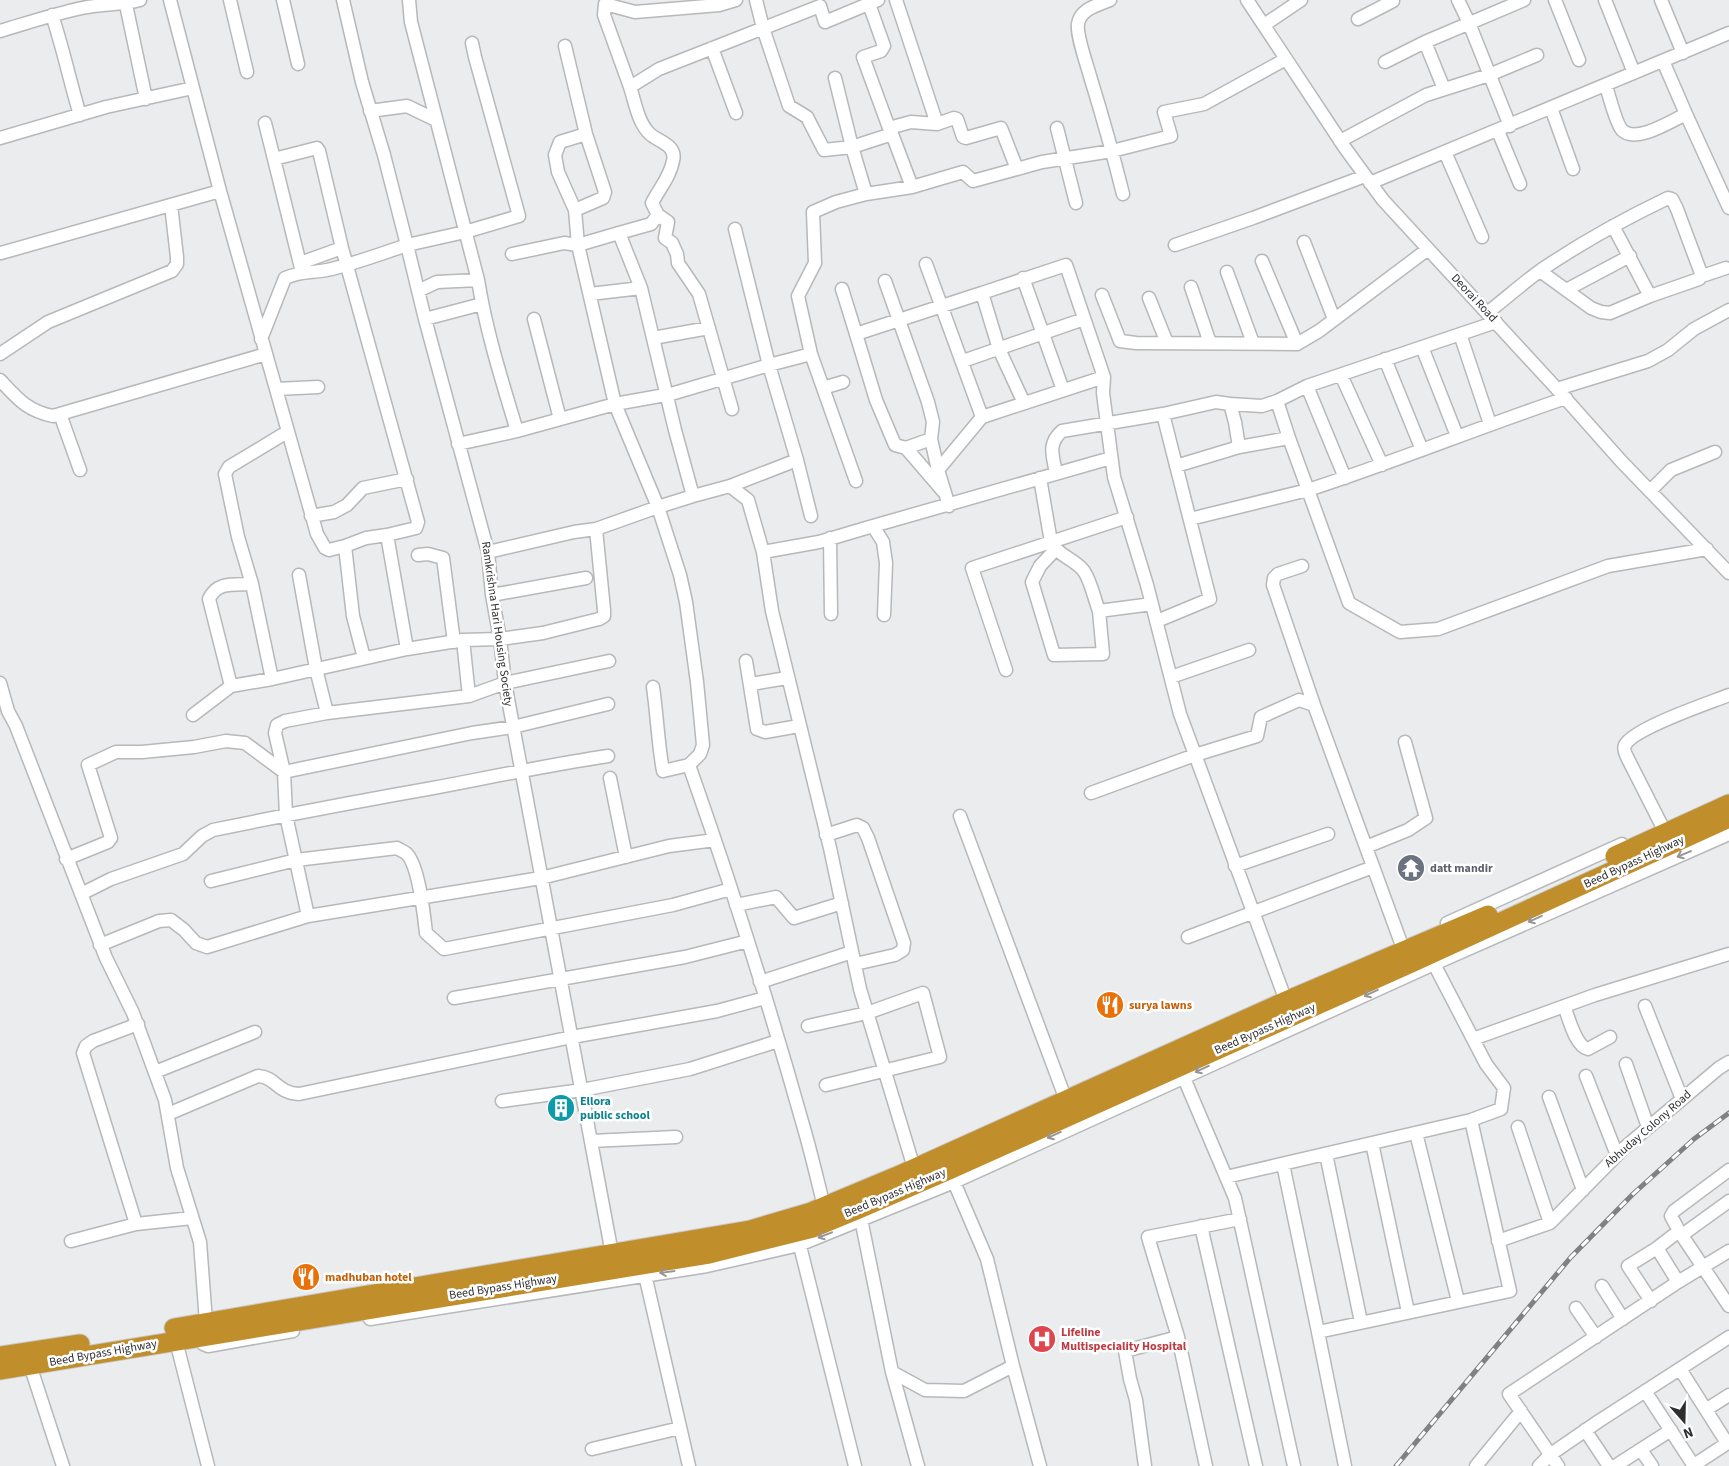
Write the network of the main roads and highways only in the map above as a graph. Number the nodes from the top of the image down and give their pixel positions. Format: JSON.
{"nodes":[{"id":1,"x":1729,"y":804,"type":"edge"},
{"id":2,"x":1729,"y":818,"type":"edge"},
{"id":3,"x":1496,"y":918,"type":"junction"},
{"id":4,"x":613,"y":1257,"type":"junction"},
{"id":5,"x":171,"y":1335,"type":"junction"},
{"id":6,"x":0,"y":1356,"type":"edge"},
{"id":7,"x":0,"y":1370,"type":"edge"}],
"edges":[{"from":1,"to":3,"type":"highway","name":"Beed Bypass Highway"},
{"from":2,"to":3,"type":"highway","name":"Beed Bypass Highway"},
{"from":3,"to":4,"type":"highway","name":"Beed Bypass Highway"},
{"from":3,"to":4,"type":"highway","name":"Beed Bypass Highway","one_way":true},
{"from":4,"to":5,"type":"highway","name":"Beed Bypass Highway"},
{"from":5,"to":6,"type":"highway","name":"Beed Bypass Highway"},
{"from":5,"to":7,"type":"highway","name":"Beed Bypass Highway"}]}
